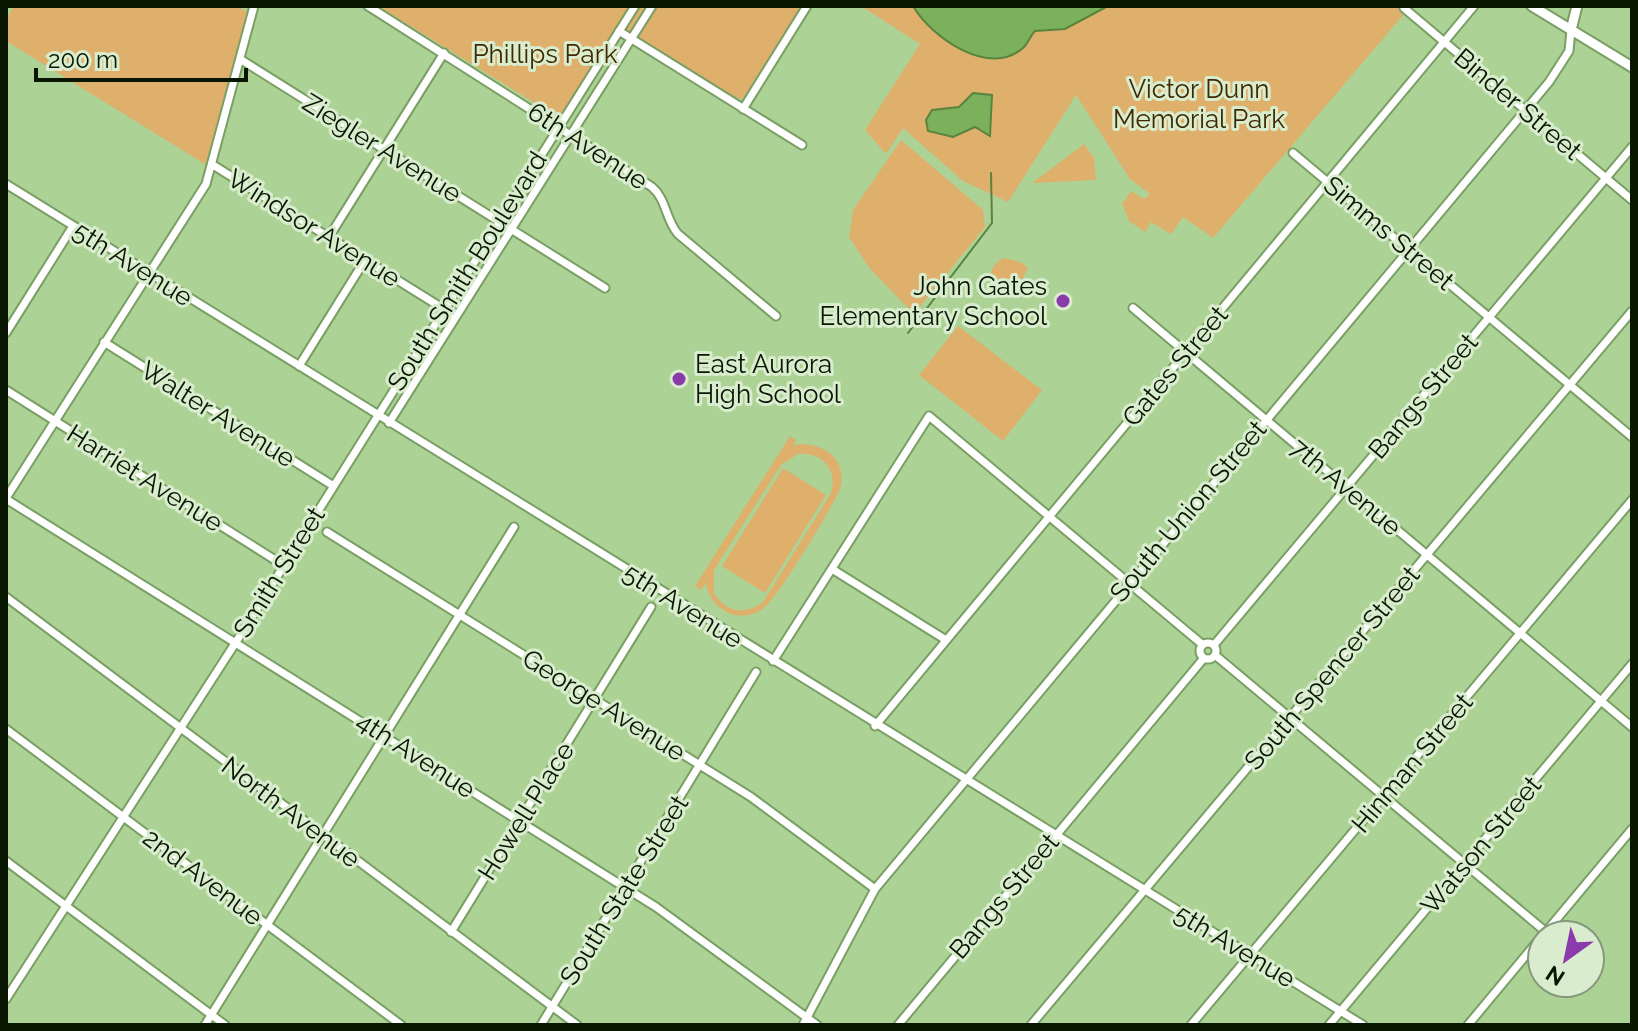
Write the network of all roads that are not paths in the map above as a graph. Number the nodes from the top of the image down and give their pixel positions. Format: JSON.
{"nodes":[{"id":1,"x":254,"y":6,"type":"edge"},
{"id":2,"x":368,"y":6,"type":"edge"},
{"id":3,"x":635,"y":6,"type":"edge"},
{"id":4,"x":652,"y":6,"type":"edge"},
{"id":5,"x":807,"y":6,"type":"edge"},
{"id":6,"x":1474,"y":6,"type":"edge"},
{"id":7,"x":1532,"y":6,"type":"edge"},
{"id":8,"x":1577,"y":6,"type":"edge"},
{"id":9,"x":1404,"y":8,"type":"edge"},
{"id":10,"x":1571,"y":30,"type":"junction"},
{"id":11,"x":619,"y":31,"type":"junction"},
{"id":12,"x":631,"y":39,"type":"junction"},
{"id":13,"x":1444,"y":42,"type":"junction"},
{"id":14,"x":444,"y":53,"type":"junction"},
{"id":15,"x":240,"y":59,"type":"junction"},
{"id":16,"x":1632,"y":67,"type":"edge"},
{"id":17,"x":743,"y":109,"type":"junction"},
{"id":18,"x":1525,"y":110,"type":"junction"},
{"id":19,"x":559,"y":126,"type":"junction"},
{"id":20,"x":570,"y":133,"type":"junction"},
{"id":21,"x":802,"y":145,"type":"dead end"},
{"id":22,"x":1632,"y":147,"type":"edge"},
{"id":23,"x":384,"y":150,"type":"junction"},
{"id":24,"x":1293,"y":153,"type":"dead end"},
{"id":25,"x":213,"y":165,"type":"junction"},
{"id":26,"x":1605,"y":177,"type":"junction"},
{"id":27,"x":1328,"y":183,"type":"junction"},
{"id":28,"x":6,"y":184,"type":"edge"},
{"id":29,"x":1632,"y":200,"type":"edge"},
{"id":30,"x":498,"y":221,"type":"junction"},
{"id":31,"x":73,"y":226,"type":"junction"},
{"id":32,"x":510,"y":229,"type":"junction"},
{"id":33,"x":329,"y":237,"type":"junction"},
{"id":34,"x":1409,"y":249,"type":"junction"},
{"id":35,"x":365,"y":260,"type":"junction"},
{"id":36,"x":148,"y":274,"type":"junction"},
{"id":37,"x":605,"y":288,"type":"dead end"},
{"id":38,"x":1133,"y":308,"type":"dead end"},
{"id":39,"x":444,"y":309,"type":"junction"},
{"id":40,"x":1632,"y":311,"type":"edge"},
{"id":41,"x":1489,"y":315,"type":"junction"},
{"id":42,"x":455,"y":316,"type":"junction"},
{"id":43,"x":776,"y":316,"type":"dead end"},
{"id":44,"x":6,"y":333,"type":"edge"},
{"id":45,"x":104,"y":342,"type":"junction"},
{"id":46,"x":1186,"y":353,"type":"junction"},
{"id":47,"x":299,"y":366,"type":"junction"},
{"id":48,"x":1570,"y":385,"type":"junction"},
{"id":49,"x":6,"y":390,"type":"edge"},
{"id":50,"x":376,"y":415,"type":"junction"},
{"id":51,"x":1264,"y":419,"type":"junction"},
{"id":52,"x":55,"y":421,"type":"junction"},
{"id":53,"x":389,"y":423,"type":"junction"},
{"id":54,"x":1632,"y":437,"type":"edge"},
{"id":55,"x":332,"y":485,"type":"junction"},
{"id":56,"x":1346,"y":488,"type":"junction"},
{"id":57,"x":6,"y":498,"type":"edge"},
{"id":58,"x":1632,"y":500,"type":"edge"},
{"id":59,"x":1050,"y":516,"type":"junction"},
{"id":60,"x":514,"y":527,"type":"dead end"},
{"id":61,"x":327,"y":532,"type":"dead end"},
{"id":62,"x":1427,"y":555,"type":"junction"},
{"id":63,"x":283,"y":565,"type":"junction"},
{"id":64,"x":832,"y":569,"type":"junction"},
{"id":65,"x":1129,"y":582,"type":"junction"},
{"id":66,"x":6,"y":597,"type":"edge"},
{"id":67,"x":651,"y":607,"type":"dead end"},
{"id":68,"x":460,"y":615,"type":"junction"},
{"id":69,"x":1519,"y":633,"type":"junction"},
{"id":70,"x":946,"y":640,"type":"junction"},
{"id":71,"x":236,"y":642,"type":"junction"},
{"id":72,"x":1203,"y":645,"type":"junction"},
{"id":73,"x":1214,"y":645,"type":"junction"},
{"id":74,"x":1215,"y":655,"type":"junction"},
{"id":75,"x":1204,"y":658,"type":"junction"},
{"id":76,"x":773,"y":661,"type":"junction"},
{"id":77,"x":1632,"y":664,"type":"edge"},
{"id":78,"x":756,"y":672,"type":"dead end"},
{"id":79,"x":594,"y":699,"type":"junction"},
{"id":80,"x":1601,"y":701,"type":"junction"},
{"id":81,"x":1290,"y":718,"type":"junction"},
{"id":82,"x":875,"y":726,"type":"junction"},
{"id":83,"x":179,"y":727,"type":"junction"},
{"id":84,"x":1632,"y":727,"type":"edge"},
{"id":85,"x":6,"y":729,"type":"edge"},
{"id":86,"x":386,"y":737,"type":"junction"},
{"id":87,"x":701,"y":765,"type":"junction"},
{"id":88,"x":964,"y":780,"type":"junction"},
{"id":89,"x":1384,"y":796,"type":"junction"},
{"id":90,"x":123,"y":817,"type":"junction"},
{"id":91,"x":520,"y":822,"type":"junction"},
{"id":92,"x":1632,"y":829,"type":"edge"},
{"id":93,"x":1054,"y":836,"type":"junction"},
{"id":94,"x":323,"y":838,"type":"junction"},
{"id":95,"x":6,"y":861,"type":"edge"},
{"id":96,"x":1465,"y":864,"type":"junction"},
{"id":97,"x":625,"y":888,"type":"junction"},
{"id":98,"x":875,"y":889,"type":"junction"},
{"id":99,"x":1143,"y":890,"type":"junction"},
{"id":100,"x":66,"y":906,"type":"junction"},
{"id":101,"x":1527,"y":919,"type":"edge"},
{"id":102,"x":1557,"y":919,"type":"edge"},
{"id":103,"x":269,"y":926,"type":"junction"},
{"id":104,"x":451,"y":932,"type":"junction"},
{"id":105,"x":1250,"y":955,"type":"junction"},
{"id":106,"x":1526,"y":956,"type":"edge"},
{"id":107,"x":6,"y":999,"type":"edge"},
{"id":108,"x":552,"y":1007,"type":"junction"},
{"id":109,"x":1340,"y":1011,"type":"junction"},
{"id":110,"x":213,"y":1016,"type":"junction"},
{"id":111,"x":806,"y":1022,"type":"edge"},
{"id":112,"x":205,"y":1025,"type":"edge"},
{"id":113,"x":225,"y":1025,"type":"edge"},
{"id":114,"x":401,"y":1025,"type":"edge"},
{"id":115,"x":541,"y":1025,"type":"edge"},
{"id":116,"x":577,"y":1025,"type":"edge"},
{"id":117,"x":817,"y":1025,"type":"edge"},
{"id":118,"x":898,"y":1025,"type":"edge"},
{"id":119,"x":1031,"y":1025,"type":"edge"},
{"id":120,"x":1191,"y":1025,"type":"edge"},
{"id":121,"x":1329,"y":1025,"type":"edge"},
{"id":122,"x":1363,"y":1025,"type":"edge"},
{"id":123,"x":1468,"y":1025,"type":"edge"}],
"edges":[{"from":1,"to":15,"type":"street"},
{"from":2,"to":14,"type":"street","name":"6th Avenue"},
{"from":3,"to":11,"type":"street","name":"South Smith Boulevard"},
{"from":4,"to":12,"type":"street","name":"South Smith Boulevard"},
{"from":5,"to":17,"type":"street"},
{"from":6,"to":13,"type":"street","name":"Gates Street"},
{"from":7,"to":10,"type":"street"},
{"from":8,"to":10,"type":"street","name":"South Union Street"},
{"from":9,"to":13,"type":"street","name":"Binder Street"},
{"from":10,"to":16,"type":"street"},
{"from":10,"to":18,"type":"street","name":"South Union Street"},
{"from":11,"to":12,"type":"street"},
{"from":11,"to":19,"type":"street","name":"South Smith Boulevard"},
{"from":12,"to":17,"type":"street"},
{"from":12,"to":20,"type":"street","name":"South Smith Boulevard"},
{"from":13,"to":18,"type":"street","name":"Binder Street"},
{"from":13,"to":27,"type":"street","name":"Gates Street"},
{"from":14,"to":19,"type":"street","name":"6th Avenue"},
{"from":14,"to":23,"type":"street"},
{"from":15,"to":23,"type":"street","name":"Ziegler Avenue"},
{"from":15,"to":25,"type":"street"},
{"from":17,"to":21,"type":"street"},
{"from":18,"to":26,"type":"street","name":"Binder Street"},
{"from":18,"to":34,"type":"street","name":"South Union Street"},
{"from":19,"to":20,"type":"street","name":"6th Avenue"},
{"from":19,"to":30,"type":"street","name":"South Smith Boulevard"},
{"from":20,"to":32,"type":"street","name":"South Smith Boulevard"},
{"from":20,"to":43,"type":"street","name":"6th Avenue"},
{"from":22,"to":26,"type":"street","name":"Bangs Street"},
{"from":23,"to":30,"type":"street","name":"Ziegler Avenue"},
{"from":23,"to":33,"type":"street"},
{"from":24,"to":27,"type":"street","name":"Simms Street"},
{"from":25,"to":33,"type":"street","name":"Windsor Avenue"},
{"from":25,"to":36,"type":"street"},
{"from":26,"to":29,"type":"street","name":"Binder Street"},
{"from":26,"to":41,"type":"street","name":"Bangs Street"},
{"from":27,"to":34,"type":"street","name":"Simms Street"},
{"from":27,"to":46,"type":"street","name":"Gates Street"},
{"from":28,"to":31,"type":"street","name":"5th Avenue"},
{"from":30,"to":32,"type":"street","name":"Ziegler Avenue"},
{"from":30,"to":39,"type":"street","name":"South Smith Boulevard"},
{"from":31,"to":36,"type":"street","name":"5th Avenue"},
{"from":31,"to":44,"type":"street"},
{"from":32,"to":37,"type":"street","name":"Ziegler Avenue"},
{"from":32,"to":42,"type":"street","name":"South Smith Boulevard"},
{"from":33,"to":35,"type":"street","name":"Windsor Avenue"},
{"from":34,"to":41,"type":"street","name":"Simms Street"},
{"from":34,"to":51,"type":"street","name":"South Union Street"},
{"from":35,"to":39,"type":"street","name":"Windsor Avenue"},
{"from":35,"to":47,"type":"street"},
{"from":36,"to":45,"type":"street"},
{"from":36,"to":47,"type":"street","name":"5th Avenue"},
{"from":38,"to":46,"type":"street","name":"7th Avenue"},
{"from":39,"to":42,"type":"street","name":"Windsor Avenue"},
{"from":39,"to":50,"type":"street","name":"South Smith Boulevard"},
{"from":40,"to":48,"type":"street","name":"South Spencer Street"},
{"from":41,"to":48,"type":"street","name":"Simms Street"},
{"from":41,"to":56,"type":"street","name":"Bangs Street"},
{"from":42,"to":53,"type":"street","name":"South Smith Boulevard"},
{"from":45,"to":52,"type":"street"},
{"from":45,"to":55,"type":"street","name":"Walter Avenue"},
{"from":46,"to":51,"type":"street","name":"7th Avenue"},
{"from":46,"to":59,"type":"street","name":"Gates Street"},
{"from":47,"to":50,"type":"street","name":"5th Avenue"},
{"from":48,"to":54,"type":"street","name":"Simms Street"},
{"from":48,"to":62,"type":"street","name":"South Spencer Street"},
{"from":49,"to":52,"type":"street","name":"Harriet Avenue"},
{"from":50,"to":53,"type":"street","name":"5th Avenue"},
{"from":50,"to":55,"type":"street","name":"Smith Street"},
{"from":51,"to":56,"type":"street","name":"7th Avenue"},
{"from":51,"to":65,"type":"street","name":"South Union Street"},
{"from":52,"to":57,"type":"street"},
{"from":52,"to":63,"type":"street","name":"Harriet Avenue"},
{"from":53,"to":76,"type":"street","name":"5th Avenue"},
{"from":55,"to":63,"type":"street","name":"Smith Street"},
{"from":56,"to":62,"type":"street","name":"7th Avenue"},
{"from":56,"to":73,"type":"street","name":"Bangs Street"},
{"from":57,"to":71,"type":"street","name":"4th Avenue"},
{"from":58,"to":69,"type":"street","name":"Hinman Street"},
{"from":59,"to":64,"type":"street"},
{"from":59,"to":65,"type":"street"},
{"from":59,"to":70,"type":"street","name":"Gates Street"},
{"from":60,"to":68,"type":"street"},
{"from":61,"to":68,"type":"street","name":"George Avenue"},
{"from":62,"to":69,"type":"street","name":"7th Avenue"},
{"from":62,"to":81,"type":"street","name":"South Spencer Street"},
{"from":63,"to":71,"type":"street","name":"Smith Street"},
{"from":64,"to":70,"type":"street"},
{"from":64,"to":76,"type":"street"},
{"from":65,"to":72,"type":"street"},
{"from":65,"to":88,"type":"street","name":"South Union Street"},
{"from":66,"to":83,"type":"street","name":"North Avenue"},
{"from":67,"to":79,"type":"street","name":"Howell Place"},
{"from":68,"to":79,"type":"street","name":"George Avenue"},
{"from":68,"to":86,"type":"street"},
{"from":69,"to":80,"type":"street","name":"7th Avenue"},
{"from":69,"to":89,"type":"street","name":"Hinman Street"},
{"from":70,"to":82,"type":"street","name":"Gates Street"},
{"from":71,"to":83,"type":"street","name":"Smith Street"},
{"from":71,"to":86,"type":"street","name":"4th Avenue"},
{"from":72,"to":73,"type":"street"},
{"from":72,"to":75,"type":"street"},
{"from":73,"to":74,"type":"street"},
{"from":74,"to":75,"type":"street"},
{"from":74,"to":81,"type":"street"},
{"from":75,"to":93,"type":"street","name":"Bangs Street"},
{"from":76,"to":82,"type":"street","name":"5th Avenue"},
{"from":77,"to":80,"type":"street","name":"Watson Street"},
{"from":78,"to":87,"type":"street","name":"South State Street"},
{"from":79,"to":87,"type":"street","name":"George Avenue"},
{"from":79,"to":91,"type":"street","name":"Howell Place"},
{"from":80,"to":84,"type":"street","name":"7th Avenue"},
{"from":80,"to":96,"type":"street","name":"Watson Street"},
{"from":81,"to":89,"type":"street"},
{"from":81,"to":99,"type":"street","name":"South Spencer Street"},
{"from":82,"to":88,"type":"street","name":"5th Avenue"},
{"from":83,"to":90,"type":"street","name":"Smith Street"},
{"from":83,"to":94,"type":"street","name":"North Avenue"},
{"from":85,"to":90,"type":"street","name":"2nd Avenue"},
{"from":86,"to":91,"type":"street","name":"4th Avenue"},
{"from":86,"to":94,"type":"street"},
{"from":87,"to":97,"type":"street","name":"South State Street"},
{"from":87,"to":98,"type":"street","name":"George Avenue"},
{"from":88,"to":93,"type":"street","name":"5th Avenue"},
{"from":88,"to":98,"type":"street","name":"South Union Street"},
{"from":89,"to":96,"type":"street"},
{"from":89,"to":105,"type":"street","name":"Hinman Street"},
{"from":90,"to":100,"type":"street","name":"Smith Street"},
{"from":90,"to":103,"type":"street","name":"2nd Avenue"},
{"from":91,"to":97,"type":"street","name":"4th Avenue"},
{"from":91,"to":104,"type":"street","name":"Howell Place"},
{"from":92,"to":102,"type":"street"},
{"from":93,"to":99,"type":"street","name":"5th Avenue"},
{"from":93,"to":118,"type":"street","name":"Bangs Street"},
{"from":94,"to":103,"type":"street"},
{"from":94,"to":104,"type":"street","name":"North Avenue"},
{"from":95,"to":100,"type":"street"},
{"from":96,"to":101,"type":"street"},
{"from":96,"to":109,"type":"street","name":"Watson Street"},
{"from":97,"to":108,"type":"street","name":"South State Street"},
{"from":97,"to":111,"type":"street","name":"4th Avenue"},
{"from":98,"to":111,"type":"street","name":"South Union Street"},
{"from":99,"to":105,"type":"street","name":"5th Avenue"},
{"from":99,"to":119,"type":"street","name":"South Spencer Street"},
{"from":100,"to":107,"type":"street","name":"Smith Street"},
{"from":100,"to":110,"type":"street"},
{"from":103,"to":110,"type":"street"},
{"from":103,"to":114,"type":"street","name":"2nd Avenue"},
{"from":104,"to":108,"type":"street","name":"North Avenue"},
{"from":105,"to":109,"type":"street","name":"5th Avenue"},
{"from":105,"to":120,"type":"street","name":"Hinman Street"},
{"from":106,"to":123,"type":"street"},
{"from":108,"to":115,"type":"street","name":"South State Street"},
{"from":108,"to":116,"type":"street","name":"North Avenue"},
{"from":109,"to":121,"type":"street","name":"Watson Street"},
{"from":109,"to":122,"type":"street","name":"5th Avenue"},
{"from":110,"to":112,"type":"street"},
{"from":110,"to":113,"type":"street"},
{"from":111,"to":117,"type":"street","name":"4th Avenue"}]}
